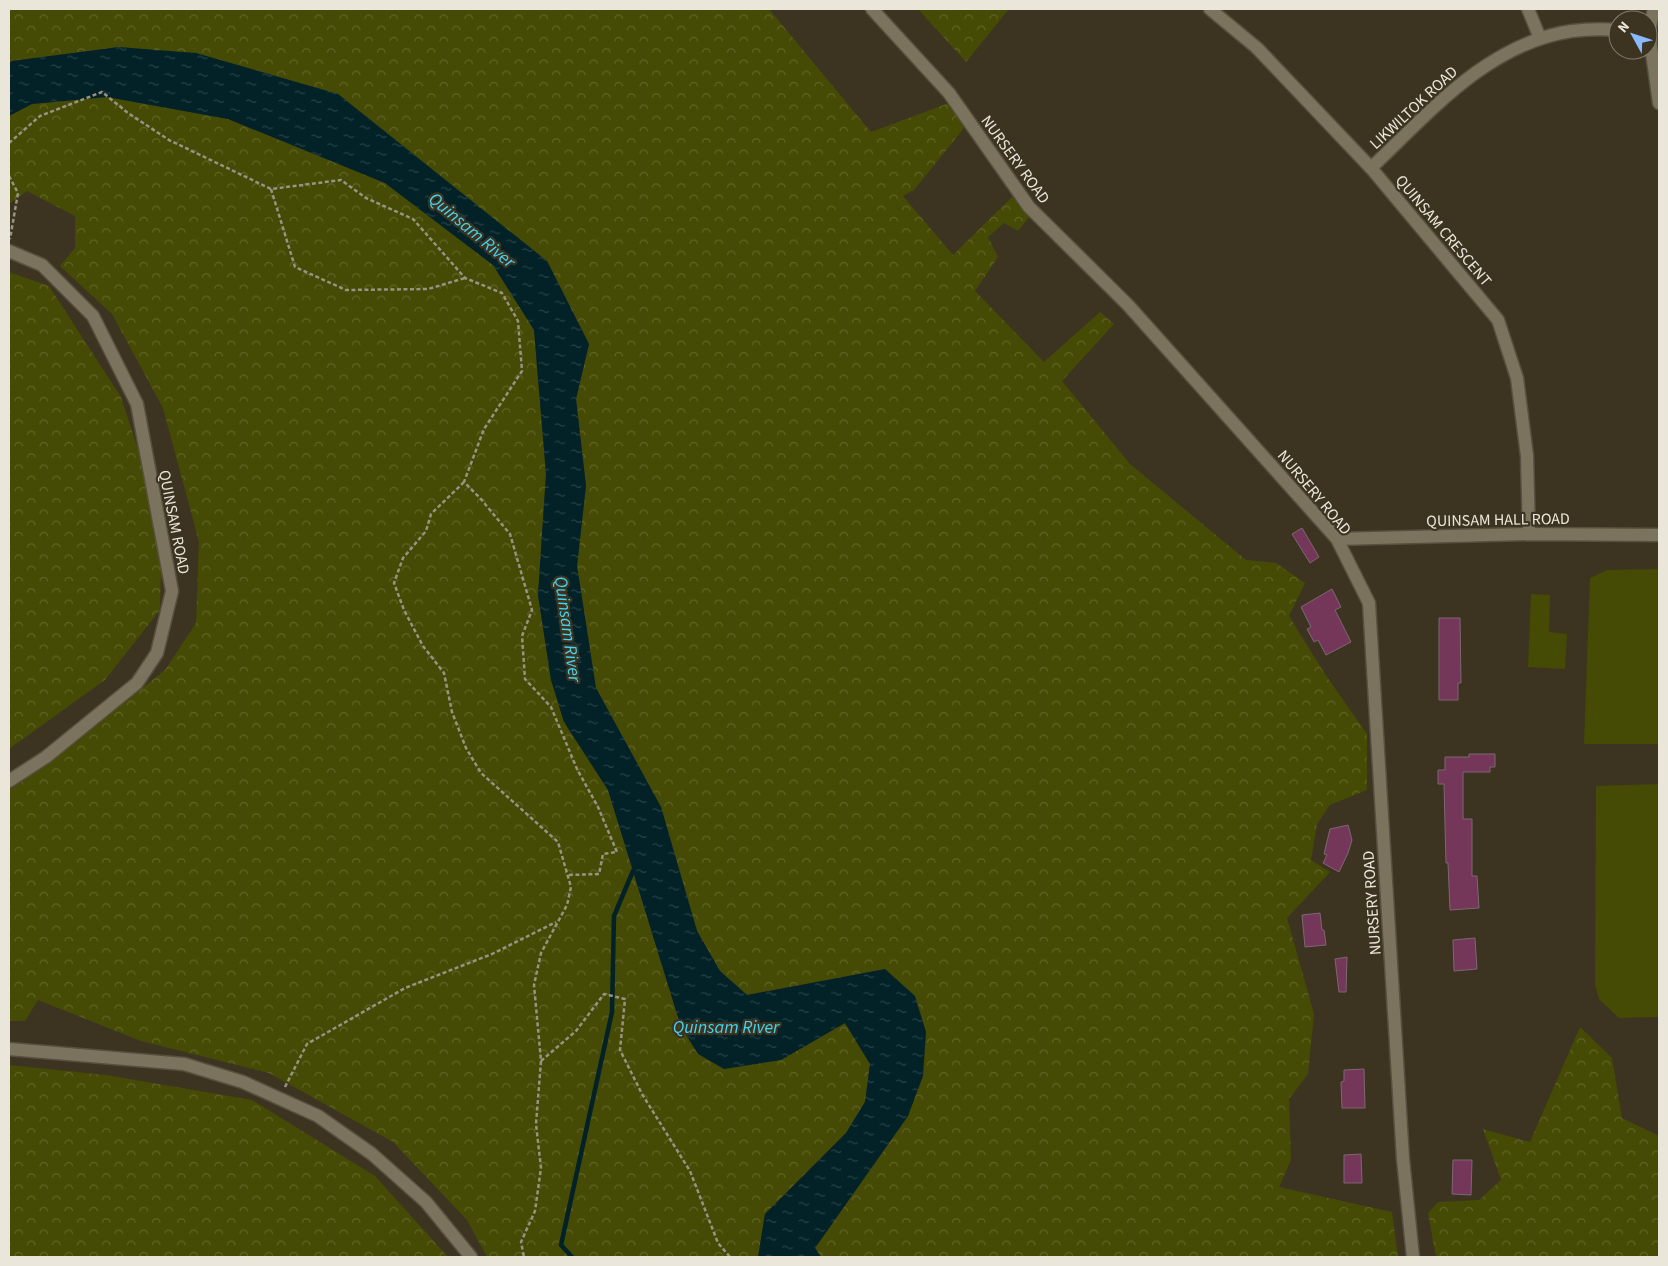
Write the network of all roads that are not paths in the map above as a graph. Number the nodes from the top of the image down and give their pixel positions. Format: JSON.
{"nodes":[{"id":1,"x":872,"y":9,"type":"edge"},
{"id":2,"x":1210,"y":9,"type":"edge"},
{"id":3,"x":1528,"y":9,"type":"edge"},
{"id":4,"x":1608,"y":30,"type":"edge"},
{"id":5,"x":1540,"y":38,"type":"junction"},
{"id":6,"x":1653,"y":60,"type":"edge"},
{"id":7,"x":1659,"y":103,"type":"edge"},
{"id":8,"x":1371,"y":168,"type":"junction"},
{"id":9,"x":10,"y":246,"type":"edge"},
{"id":10,"x":1529,"y":534,"type":"junction"},
{"id":11,"x":1659,"y":535,"type":"edge"},
{"id":12,"x":1337,"y":539,"type":"junction"},
{"id":13,"x":9,"y":782,"type":"edge"},
{"id":14,"x":9,"y":1049,"type":"edge"},
{"id":15,"x":471,"y":1257,"type":"edge"},
{"id":16,"x":1413,"y":1257,"type":"edge"}],
"edges":[{"from":1,"to":12,"type":"street","name":"NURSERY ROAD"},
{"from":2,"to":8,"type":"street","name":"QUINSAM CRESCENT"},
{"from":3,"to":5,"type":"street"},
{"from":4,"to":5,"type":"street","name":"LIKWILTOK ROAD"},
{"from":5,"to":8,"type":"street","name":"LIKWILTOK ROAD"},
{"from":6,"to":7,"type":"street"},
{"from":8,"to":10,"type":"street","name":"QUINSAM CRESCENT"},
{"from":9,"to":13,"type":"street","name":"QUINSAM ROAD"},
{"from":10,"to":11,"type":"street","name":"QUINSAM HALL ROAD"},
{"from":10,"to":12,"type":"street","name":"QUINSAM HALL ROAD"},
{"from":12,"to":16,"type":"street","name":"NURSERY ROAD"},
{"from":14,"to":15,"type":"street"}]}
